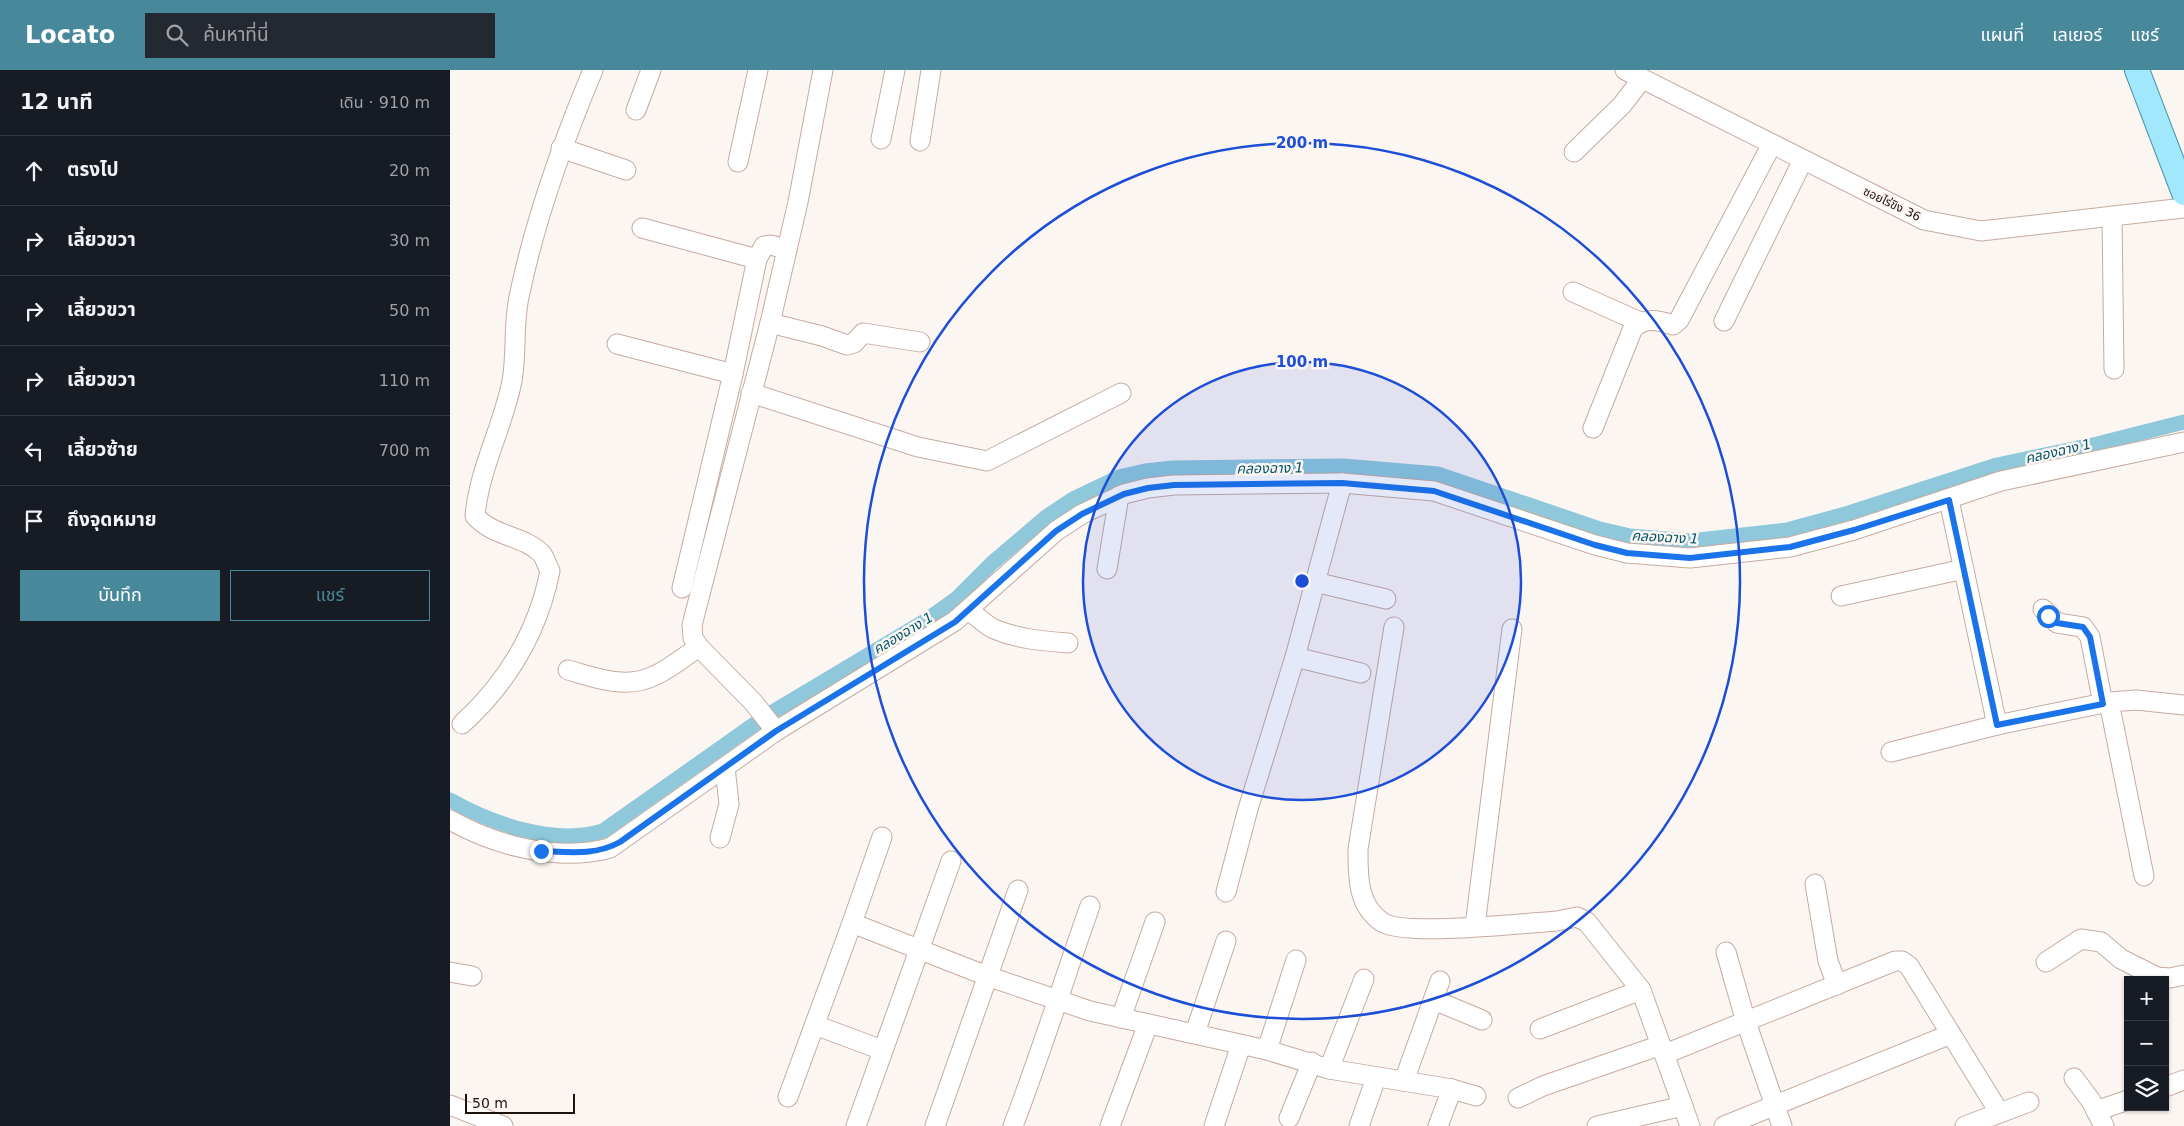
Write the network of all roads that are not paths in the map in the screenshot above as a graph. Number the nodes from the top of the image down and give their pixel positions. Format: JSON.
{"nodes":[{"id":1,"x":593,"y":70,"type":"edge"},
{"id":2,"x":651,"y":70,"type":"edge"},
{"id":3,"x":758,"y":70,"type":"edge"},
{"id":4,"x":823,"y":70,"type":"edge"},
{"id":5,"x":895,"y":70,"type":"edge"},
{"id":6,"x":931,"y":70,"type":"edge"},
{"id":7,"x":1625,"y":70,"type":"edge"},
{"id":8,"x":2137,"y":70,"type":"edge"},
{"id":9,"x":1642,"y":79,"type":"junction"},
{"id":10,"x":636,"y":110,"type":"dead end"},
{"id":11,"x":881,"y":139,"type":"dead end"},
{"id":12,"x":920,"y":140,"type":"dead end"},
{"id":13,"x":1772,"y":144,"type":"junction"},
{"id":14,"x":561,"y":148,"type":"junction"},
{"id":15,"x":1574,"y":152,"type":"dead end"},
{"id":16,"x":1803,"y":160,"type":"junction"},
{"id":17,"x":738,"y":162,"type":"dead end"},
{"id":18,"x":626,"y":170,"type":"dead end"},
{"id":19,"x":2184,"y":193,"type":"edge"},
{"id":20,"x":2184,"y":208,"type":"edge"},
{"id":21,"x":2112,"y":216,"type":"junction"},
{"id":22,"x":642,"y":228,"type":"dead end"},
{"id":23,"x":787,"y":249,"type":"junction"},
{"id":24,"x":757,"y":259,"type":"junction"},
{"id":25,"x":1573,"y":292,"type":"dead end"},
{"id":26,"x":1724,"y":321,"type":"dead end"},
{"id":27,"x":1640,"y":322,"type":"junction"},
{"id":28,"x":770,"y":323,"type":"junction"},
{"id":29,"x":920,"y":342,"type":"dead end"},
{"id":30,"x":617,"y":344,"type":"dead end"},
{"id":31,"x":2114,"y":369,"type":"dead end"},
{"id":32,"x":733,"y":374,"type":"junction"},
{"id":33,"x":751,"y":393,"type":"junction"},
{"id":34,"x":1121,"y":393,"type":"dead end"},
{"id":35,"x":1593,"y":428,"type":"dead end"},
{"id":36,"x":2184,"y":442,"type":"edge"},
{"id":37,"x":1342,"y":483,"type":"junction"},
{"id":38,"x":1119,"y":496,"type":"junction"},
{"id":39,"x":1949,"y":500,"type":"junction"},
{"id":40,"x":1107,"y":569,"type":"dead end"},
{"id":41,"x":1964,"y":569,"type":"junction"},
{"id":42,"x":1316,"y":582,"type":"junction"},
{"id":43,"x":682,"y":588,"type":"dead end"},
{"id":44,"x":1841,"y":596,"type":"dead end"},
{"id":45,"x":1386,"y":599,"type":"dead end"},
{"id":46,"x":2043,"y":609,"type":"dead end"},
{"id":47,"x":968,"y":610,"type":"junction"},
{"id":48,"x":1394,"y":627,"type":"dead end"},
{"id":49,"x":1512,"y":629,"type":"dead end"},
{"id":50,"x":1068,"y":643,"type":"dead end"},
{"id":51,"x":699,"y":647,"type":"junction"},
{"id":52,"x":1295,"y":657,"type":"junction"},
{"id":53,"x":568,"y":670,"type":"dead end"},
{"id":54,"x":1361,"y":673,"type":"dead end"},
{"id":55,"x":2106,"y":703,"type":"junction"},
{"id":56,"x":2184,"y":705,"type":"edge"},
{"id":57,"x":462,"y":724,"type":"dead end"},
{"id":58,"x":1997,"y":725,"type":"junction"},
{"id":59,"x":773,"y":727,"type":"junction"},
{"id":60,"x":1892,"y":752,"type":"dead end"},
{"id":61,"x":725,"y":767,"type":"junction"},
{"id":62,"x":450,"y":820,"type":"edge"},
{"id":63,"x":720,"y":838,"type":"dead end"},
{"id":64,"x":882,"y":838,"type":"dead end"},
{"id":65,"x":950,"y":862,"type":"dead end"},
{"id":66,"x":2144,"y":876,"type":"dead end"},
{"id":67,"x":1815,"y":884,"type":"dead end"},
{"id":68,"x":1018,"y":890,"type":"dead end"},
{"id":69,"x":1226,"y":892,"type":"dead end"},
{"id":70,"x":1090,"y":906,"type":"dead end"},
{"id":71,"x":1155,"y":922,"type":"dead end"},
{"id":72,"x":852,"y":923,"type":"junction"},
{"id":73,"x":1475,"y":926,"type":"junction"},
{"id":74,"x":1226,"y":941,"type":"dead end"},
{"id":75,"x":918,"y":950,"type":"junction"},
{"id":76,"x":1726,"y":952,"type":"dead end"},
{"id":77,"x":1296,"y":960,"type":"dead end"},
{"id":78,"x":2046,"y":962,"type":"dead end"},
{"id":79,"x":450,"y":972,"type":"edge"},
{"id":80,"x":2184,"y":975,"type":"edge"},
{"id":81,"x":472,"y":976,"type":"dead end"},
{"id":82,"x":988,"y":976,"type":"junction"},
{"id":83,"x":1364,"y":979,"type":"dead end"},
{"id":84,"x":1440,"y":981,"type":"dead end"},
{"id":85,"x":1637,"y":983,"type":"junction"},
{"id":86,"x":1837,"y":984,"type":"junction"},
{"id":87,"x":1058,"y":999,"type":"junction"},
{"id":88,"x":1434,"y":1000,"type":"junction"},
{"id":89,"x":1121,"y":1018,"type":"junction"},
{"id":90,"x":1482,"y":1020,"type":"dead end"},
{"id":91,"x":1746,"y":1022,"type":"junction"},
{"id":92,"x":1148,"y":1024,"type":"junction"},
{"id":93,"x":815,"y":1025,"type":"junction"},
{"id":94,"x":1540,"y":1028,"type":"dead end"},
{"id":95,"x":1195,"y":1034,"type":"junction"},
{"id":96,"x":1951,"y":1034,"type":"junction"},
{"id":97,"x":1241,"y":1045,"type":"junction"},
{"id":98,"x":882,"y":1050,"type":"junction"},
{"id":99,"x":1267,"y":1050,"type":"junction"},
{"id":100,"x":1663,"y":1050,"type":"junction"},
{"id":101,"x":1321,"y":1065,"type":"junction"},
{"id":102,"x":1376,"y":1078,"type":"junction"},
{"id":103,"x":2074,"y":1078,"type":"dead end"},
{"id":104,"x":2184,"y":1080,"type":"edge"},
{"id":105,"x":1404,"y":1081,"type":"junction"},
{"id":106,"x":2169,"y":1086,"type":"edge"},
{"id":107,"x":1452,"y":1089,"type":"junction"},
{"id":108,"x":1476,"y":1096,"type":"dead end"},
{"id":109,"x":788,"y":1097,"type":"dead end"},
{"id":110,"x":1518,"y":1098,"type":"dead end"},
{"id":111,"x":2029,"y":1102,"type":"dead end"},
{"id":112,"x":2124,"y":1103,"type":"edge"},
{"id":113,"x":450,"y":1105,"type":"edge"},
{"id":114,"x":1775,"y":1105,"type":"junction"},
{"id":115,"x":1683,"y":1106,"type":"junction"},
{"id":116,"x":1999,"y":1112,"type":"junction"},
{"id":117,"x":1289,"y":1118,"type":"dead end"},
{"id":118,"x":2100,"y":1118,"type":"edge"},
{"id":119,"x":503,"y":1126,"type":"edge"},
{"id":120,"x":856,"y":1126,"type":"edge"},
{"id":121,"x":935,"y":1126,"type":"edge"},
{"id":122,"x":1013,"y":1126,"type":"edge"},
{"id":123,"x":1110,"y":1126,"type":"edge"},
{"id":124,"x":1214,"y":1126,"type":"edge"},
{"id":125,"x":1359,"y":1126,"type":"edge"},
{"id":126,"x":1438,"y":1126,"type":"edge"},
{"id":127,"x":1597,"y":1126,"type":"edge"},
{"id":128,"x":1690,"y":1126,"type":"edge"},
{"id":129,"x":1724,"y":1126,"type":"edge"},
{"id":130,"x":1782,"y":1126,"type":"edge"},
{"id":131,"x":1965,"y":1126,"type":"edge"}],
"edges":[{"from":1,"to":14,"type":"street"},
{"from":2,"to":10,"type":"street"},
{"from":3,"to":17,"type":"street"},
{"from":4,"to":23,"type":"street"},
{"from":5,"to":11,"type":"street"},
{"from":6,"to":12,"type":"street"},
{"from":7,"to":9,"type":"street","name":"ซอยไร่ขิง 36"},
{"from":8,"to":19,"type":"main road"},
{"from":9,"to":13,"type":"street","name":"ซอยไร่ขิง 36"},
{"from":9,"to":15,"type":"street"},
{"from":13,"to":16,"type":"street","name":"ซอยไร่ขิง 36"},
{"from":13,"to":27,"type":"street"},
{"from":14,"to":18,"type":"street"},
{"from":14,"to":57,"type":"street"},
{"from":16,"to":21,"type":"street","name":"ซอยไร่ขิง 36"},
{"from":16,"to":26,"type":"street"},
{"from":20,"to":21,"type":"street","name":"ซอยไร่ขิง 36"},
{"from":21,"to":31,"type":"street"},
{"from":22,"to":24,"type":"street"},
{"from":23,"to":24,"type":"street"},
{"from":23,"to":28,"type":"street"},
{"from":24,"to":32,"type":"street"},
{"from":25,"to":27,"type":"street"},
{"from":27,"to":35,"type":"street"},
{"from":28,"to":29,"type":"street"},
{"from":28,"to":33,"type":"street"},
{"from":30,"to":32,"type":"street"},
{"from":32,"to":43,"type":"street"},
{"from":33,"to":34,"type":"street"},
{"from":33,"to":51,"type":"street"},
{"from":36,"to":39,"type":"street"},
{"from":37,"to":38,"type":"street"},
{"from":37,"to":39,"type":"street"},
{"from":37,"to":42,"type":"street"},
{"from":38,"to":40,"type":"street"},
{"from":38,"to":47,"type":"street"},
{"from":39,"to":41,"type":"street"},
{"from":41,"to":44,"type":"street"},
{"from":41,"to":58,"type":"street"},
{"from":42,"to":45,"type":"street"},
{"from":42,"to":52,"type":"street"},
{"from":46,"to":55,"type":"street"},
{"from":47,"to":50,"type":"street"},
{"from":47,"to":59,"type":"street"},
{"from":48,"to":73,"type":"street"},
{"from":49,"to":73,"type":"street"},
{"from":51,"to":53,"type":"street"},
{"from":51,"to":59,"type":"street"},
{"from":52,"to":54,"type":"street"},
{"from":52,"to":69,"type":"street"},
{"from":55,"to":56,"type":"street"},
{"from":55,"to":58,"type":"street"},
{"from":55,"to":66,"type":"street"},
{"from":58,"to":60,"type":"street"},
{"from":59,"to":61,"type":"street"},
{"from":61,"to":62,"type":"street"},
{"from":61,"to":63,"type":"street"},
{"from":64,"to":72,"type":"street"},
{"from":65,"to":75,"type":"street"},
{"from":67,"to":86,"type":"street"},
{"from":68,"to":82,"type":"street"},
{"from":70,"to":87,"type":"street"},
{"from":71,"to":89,"type":"street"},
{"from":72,"to":75,"type":"street"},
{"from":72,"to":93,"type":"street"},
{"from":73,"to":85,"type":"street"},
{"from":74,"to":95,"type":"street"},
{"from":75,"to":82,"type":"street"},
{"from":75,"to":98,"type":"street"},
{"from":76,"to":91,"type":"street"},
{"from":77,"to":99,"type":"street"},
{"from":78,"to":80,"type":"street"},
{"from":79,"to":81,"type":"street"},
{"from":82,"to":87,"type":"street"},
{"from":82,"to":121,"type":"street"},
{"from":83,"to":101,"type":"street"},
{"from":84,"to":88,"type":"street"},
{"from":85,"to":94,"type":"street"},
{"from":85,"to":100,"type":"street"},
{"from":86,"to":91,"type":"street"},
{"from":86,"to":96,"type":"street"},
{"from":87,"to":89,"type":"street"},
{"from":87,"to":122,"type":"street"},
{"from":88,"to":90,"type":"street"},
{"from":88,"to":105,"type":"street"},
{"from":89,"to":92,"type":"street"},
{"from":91,"to":100,"type":"street"},
{"from":91,"to":114,"type":"street"},
{"from":92,"to":95,"type":"street"},
{"from":92,"to":123,"type":"street"},
{"from":93,"to":98,"type":"street"},
{"from":93,"to":109,"type":"street"},
{"from":95,"to":97,"type":"street"},
{"from":96,"to":114,"type":"street"},
{"from":96,"to":116,"type":"street"},
{"from":97,"to":99,"type":"street"},
{"from":97,"to":124,"type":"street"},
{"from":98,"to":120,"type":"street"},
{"from":99,"to":101,"type":"street"},
{"from":100,"to":110,"type":"street"},
{"from":100,"to":115,"type":"street"},
{"from":101,"to":102,"type":"street"},
{"from":101,"to":117,"type":"street"},
{"from":102,"to":105,"type":"street"},
{"from":102,"to":125,"type":"street"},
{"from":103,"to":118,"type":"street"},
{"from":104,"to":106,"type":"street"},
{"from":105,"to":107,"type":"street"},
{"from":107,"to":108,"type":"street"},
{"from":107,"to":126,"type":"street"},
{"from":111,"to":116,"type":"street"},
{"from":112,"to":118,"type":"street"},
{"from":113,"to":119,"type":"street"},
{"from":114,"to":129,"type":"street"},
{"from":114,"to":130,"type":"street"},
{"from":115,"to":127,"type":"street"},
{"from":115,"to":128,"type":"street"},
{"from":116,"to":131,"type":"street"}]}
